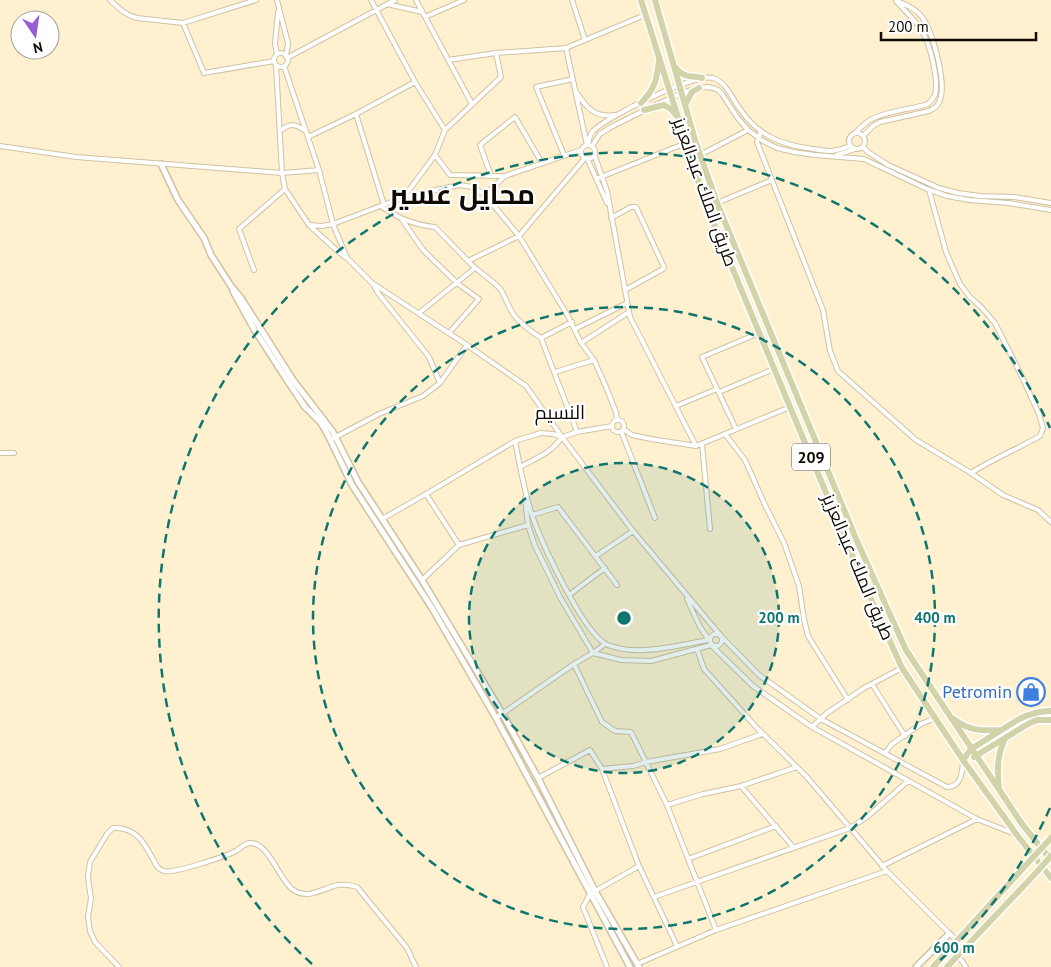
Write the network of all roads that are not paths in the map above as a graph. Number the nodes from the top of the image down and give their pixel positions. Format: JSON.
{"nodes":[{"id":1,"x":256,"y":0,"type":"edge"},
{"id":2,"x":277,"y":0,"type":"edge"},
{"id":3,"x":371,"y":0,"type":"edge"},
{"id":4,"x":395,"y":0,"type":"edge"},
{"id":5,"x":416,"y":0,"type":"edge"},
{"id":6,"x":464,"y":0,"type":"edge"},
{"id":7,"x":572,"y":0,"type":"edge"},
{"id":8,"x":641,"y":0,"type":"edge"},
{"id":9,"x":655,"y":0,"type":"edge"},
{"id":10,"x":112,"y":1,"type":"edge"},
{"id":11,"x":895,"y":1,"type":"edge"},
{"id":12,"x":387,"y":4,"type":"junction"},
{"id":13,"x":279,"y":10,"type":"junction"},
{"id":14,"x":376,"y":10,"type":"junction"},
{"id":15,"x":422,"y":12,"type":"junction"},
{"id":16,"x":645,"y":15,"type":"junction"},
{"id":17,"x":425,"y":17,"type":"junction"},
{"id":18,"x":183,"y":24,"type":"junction"},
{"id":19,"x":585,"y":40,"type":"junction"},
{"id":20,"x":566,"y":48,"type":"junction"},
{"id":21,"x":496,"y":53,"type":"junction"},
{"id":22,"x":277,"y":54,"type":"junction"},
{"id":23,"x":659,"y":56,"type":"junction"},
{"id":24,"x":287,"y":57,"type":"junction"},
{"id":25,"x":448,"y":60,"type":"junction"},
{"id":26,"x":275,"y":63,"type":"junction"},
{"id":27,"x":284,"y":66,"type":"junction"},
{"id":28,"x":674,"y":66,"type":"junction"},
{"id":29,"x":702,"y":78,"type":"junction"},
{"id":30,"x":573,"y":79,"type":"junction"},
{"id":31,"x":415,"y":82,"type":"junction"},
{"id":32,"x":680,"y":85,"type":"junction"},
{"id":33,"x":669,"y":88,"type":"junction"},
{"id":34,"x":699,"y":88,"type":"junction"},
{"id":35,"x":575,"y":90,"type":"junction"},
{"id":36,"x":682,"y":93,"type":"junction"},
{"id":37,"x":672,"y":96,"type":"junction"},
{"id":38,"x":641,"y":103,"type":"junction"},
{"id":39,"x":472,"y":104,"type":"junction"},
{"id":40,"x":685,"y":106,"type":"junction"},
{"id":41,"x":644,"y":110,"type":"junction"},
{"id":42,"x":356,"y":114,"type":"junction"},
{"id":43,"x":618,"y":115,"type":"junction"},
{"id":44,"x":678,"y":118,"type":"junction"},
{"id":45,"x":445,"y":130,"type":"junction"},
{"id":46,"x":748,"y":130,"type":"junction"},
{"id":47,"x":280,"y":131,"type":"junction"},
{"id":48,"x":306,"y":131,"type":"junction"},
{"id":49,"x":761,"y":131,"type":"junction"},
{"id":50,"x":855,"y":133,"type":"junction"},
{"id":51,"x":864,"y":136,"type":"junction"},
{"id":52,"x":308,"y":137,"type":"junction"},
{"id":53,"x":759,"y":138,"type":"junction"},
{"id":54,"x":686,"y":143,"type":"junction"},
{"id":55,"x":589,"y":145,"type":"junction"},
{"id":56,"x":0,"y":146,"type":"edge"},
{"id":57,"x":850,"y":146,"type":"junction"},
{"id":58,"x":862,"y":147,"type":"junction"},
{"id":59,"x":855,"y":149,"type":"junction"},
{"id":60,"x":582,"y":150,"type":"junction"},
{"id":61,"x":594,"y":154,"type":"junction"},
{"id":62,"x":435,"y":155,"type":"junction"},
{"id":63,"x":564,"y":155,"type":"junction"},
{"id":64,"x":700,"y":155,"type":"junction"},
{"id":65,"x":832,"y":156,"type":"junction"},
{"id":66,"x":586,"y":158,"type":"junction"},
{"id":67,"x":542,"y":163,"type":"junction"},
{"id":68,"x":160,"y":164,"type":"junction"},
{"id":69,"x":319,"y":170,"type":"junction"},
{"id":70,"x":282,"y":173,"type":"junction"},
{"id":71,"x":491,"y":176,"type":"junction"},
{"id":72,"x":505,"y":176,"type":"junction"},
{"id":73,"x":602,"y":176,"type":"junction"},
{"id":74,"x":596,"y":179,"type":"junction"},
{"id":75,"x":772,"y":180,"type":"junction"},
{"id":76,"x":285,"y":189,"type":"junction"},
{"id":77,"x":929,"y":190,"type":"junction"},
{"id":78,"x":485,"y":195,"type":"junction"},
{"id":79,"x":404,"y":197,"type":"junction"},
{"id":80,"x":717,"y":203,"type":"junction"},
{"id":81,"x":1051,"y":203,"type":"edge"},
{"id":82,"x":382,"y":206,"type":"junction"},
{"id":83,"x":609,"y":208,"type":"junction"},
{"id":84,"x":1051,"y":210,"type":"edge"},
{"id":85,"x":401,"y":218,"type":"junction"},
{"id":86,"x":611,"y":218,"type":"junction"},
{"id":87,"x":333,"y":224,"type":"junction"},
{"id":88,"x":309,"y":225,"type":"junction"},
{"id":89,"x":519,"y":236,"type":"junction"},
{"id":90,"x":347,"y":258,"type":"junction"},
{"id":91,"x":468,"y":261,"type":"junction"},
{"id":92,"x":475,"y":268,"type":"junction"},
{"id":93,"x":254,"y":270,"type":"dead end"},
{"id":94,"x":372,"y":283,"type":"junction"},
{"id":95,"x":457,"y":283,"type":"junction"},
{"id":96,"x":625,"y":290,"type":"junction"},
{"id":97,"x":627,"y":303,"type":"junction"},
{"id":98,"x":629,"y":312,"type":"junction"},
{"id":99,"x":419,"y":314,"type":"junction"},
{"id":100,"x":572,"y":322,"type":"junction"},
{"id":101,"x":574,"y":329,"type":"junction"},
{"id":102,"x":449,"y":333,"type":"junction"},
{"id":103,"x":759,"y":333,"type":"junction"},
{"id":104,"x":541,"y":338,"type":"junction"},
{"id":105,"x":581,"y":343,"type":"junction"},
{"id":106,"x":467,"y":345,"type":"junction"},
{"id":107,"x":594,"y":360,"type":"junction"},
{"id":108,"x":774,"y":369,"type":"junction"},
{"id":109,"x":555,"y":372,"type":"junction"},
{"id":110,"x":440,"y":383,"type":"junction"},
{"id":111,"x":718,"y":391,"type":"junction"},
{"id":112,"x":676,"y":406,"type":"junction"},
{"id":113,"x":790,"y":407,"type":"junction"},
{"id":114,"x":617,"y":420,"type":"junction"},
{"id":115,"x":612,"y":426,"type":"junction"},
{"id":116,"x":736,"y":429,"type":"junction"},
{"id":117,"x":622,"y":430,"type":"junction"},
{"id":118,"x":577,"y":432,"type":"junction"},
{"id":119,"x":725,"y":434,"type":"junction"},
{"id":120,"x":562,"y":437,"type":"junction"},
{"id":121,"x":332,"y":438,"type":"junction"},
{"id":122,"x":515,"y":441,"type":"junction"},
{"id":123,"x":702,"y":444,"type":"junction"},
{"id":124,"x":696,"y":446,"type":"junction"},
{"id":125,"x":0,"y":453,"type":"edge"},
{"id":126,"x":14,"y":453,"type":"dead end"},
{"id":127,"x":520,"y":466,"type":"junction"},
{"id":128,"x":972,"y":473,"type":"junction"},
{"id":129,"x":524,"y":486,"type":"junction"},
{"id":130,"x":426,"y":494,"type":"junction"},
{"id":131,"x":532,"y":515,"type":"junction"},
{"id":132,"x":655,"y":518,"type":"dead end"},
{"id":133,"x":382,"y":519,"type":"junction"},
{"id":134,"x":1051,"y":522,"type":"edge"},
{"id":135,"x":528,"y":525,"type":"junction"},
{"id":136,"x":710,"y":529,"type":"dead end"},
{"id":137,"x":633,"y":531,"type":"junction"},
{"id":138,"x":459,"y":545,"type":"junction"},
{"id":139,"x":596,"y":556,"type":"junction"},
{"id":140,"x":605,"y":568,"type":"junction"},
{"id":141,"x":422,"y":580,"type":"junction"},
{"id":142,"x":617,"y":585,"type":"dead end"},
{"id":143,"x":685,"y":594,"type":"junction"},
{"id":144,"x":569,"y":595,"type":"junction"},
{"id":145,"x":721,"y":636,"type":"junction"},
{"id":146,"x":710,"y":642,"type":"junction"},
{"id":147,"x":605,"y":644,"type":"junction"},
{"id":148,"x":697,"y":649,"type":"junction"},
{"id":149,"x":593,"y":653,"type":"junction"},
{"id":150,"x":574,"y":664,"type":"junction"},
{"id":151,"x":902,"y":668,"type":"junction"},
{"id":152,"x":872,"y":684,"type":"junction"},
{"id":153,"x":848,"y":700,"type":"junction"},
{"id":154,"x":1051,"y":711,"type":"edge"},
{"id":155,"x":502,"y":712,"type":"junction"},
{"id":156,"x":949,"y":715,"type":"junction"},
{"id":157,"x":496,"y":718,"type":"junction"},
{"id":158,"x":934,"y":718,"type":"junction"},
{"id":159,"x":821,"y":719,"type":"junction"},
{"id":160,"x":1051,"y":720,"type":"edge"},
{"id":161,"x":812,"y":727,"type":"junction"},
{"id":162,"x":1002,"y":730,"type":"junction"},
{"id":163,"x":762,"y":734,"type":"junction"},
{"id":164,"x":905,"y":736,"type":"junction"},
{"id":165,"x":1005,"y":738,"type":"junction"},
{"id":166,"x":972,"y":749,"type":"junction"},
{"id":167,"x":885,"y":753,"type":"junction"},
{"id":168,"x":976,"y":756,"type":"junction"},
{"id":169,"x":963,"y":760,"type":"junction"},
{"id":170,"x":646,"y":762,"type":"junction"},
{"id":171,"x":797,"y":767,"type":"junction"},
{"id":172,"x":602,"y":769,"type":"junction"},
{"id":173,"x":538,"y":778,"type":"junction"},
{"id":174,"x":908,"y":781,"type":"junction"},
{"id":175,"x":741,"y":786,"type":"junction"},
{"id":176,"x":999,"y":790,"type":"junction"},
{"id":177,"x":667,"y":805,"type":"junction"},
{"id":178,"x":978,"y":819,"type":"junction"},
{"id":179,"x":776,"y":826,"type":"junction"},
{"id":180,"x":850,"y":828,"type":"junction"},
{"id":181,"x":1017,"y":835,"type":"junction"},
{"id":182,"x":1051,"y":838,"type":"edge"},
{"id":183,"x":794,"y":848,"type":"junction"},
{"id":184,"x":1051,"y":858,"type":"edge"},
{"id":185,"x":688,"y":859,"type":"junction"},
{"id":186,"x":640,"y":866,"type":"junction"},
{"id":187,"x":882,"y":866,"type":"junction"},
{"id":188,"x":886,"y":871,"type":"junction"},
{"id":189,"x":1051,"y":878,"type":"edge"},
{"id":190,"x":697,"y":882,"type":"junction"},
{"id":191,"x":593,"y":892,"type":"junction"},
{"id":192,"x":654,"y":897,"type":"junction"},
{"id":193,"x":716,"y":930,"type":"junction"},
{"id":194,"x":949,"y":934,"type":"junction"},
{"id":195,"x":957,"y":941,"type":"junction"},
{"id":196,"x":677,"y":946,"type":"junction"},
{"id":197,"x":958,"y":956,"type":"junction"},
{"id":198,"x":638,"y":966,"type":"edge"},
{"id":199,"x":119,"y":967,"type":"edge"},
{"id":200,"x":416,"y":967,"type":"edge"},
{"id":201,"x":607,"y":967,"type":"edge"},
{"id":202,"x":630,"y":967,"type":"edge"},
{"id":203,"x":916,"y":967,"type":"edge"},
{"id":204,"x":933,"y":967,"type":"edge"},
{"id":205,"x":947,"y":967,"type":"edge"},
{"id":206,"x":966,"y":967,"type":"edge"}],
"edges":[{"from":1,"to":18,"type":"street"},
{"from":2,"to":13,"type":"street"},
{"from":3,"to":14,"type":"street"},
{"from":4,"to":12,"type":"street"},
{"from":5,"to":15,"type":"street"},
{"from":6,"to":17,"type":"street"},
{"from":7,"to":19,"type":"street"},
{"from":8,"to":16,"type":"main road","name":"طريق الملك عبدالعزيز","number":"209"},
{"from":9,"to":28,"type":"main road","name":"طريق الملك عبدالعزيز","number":"209"},
{"from":10,"to":18,"type":"street"},
{"from":11,"to":50,"type":"street"},
{"from":11,"to":51,"type":"street"},
{"from":12,"to":14,"type":"street"},
{"from":12,"to":15,"type":"street"},
{"from":13,"to":22,"type":"street"},
{"from":13,"to":24,"type":"street"},
{"from":14,"to":24,"type":"street"},
{"from":14,"to":31,"type":"street"},
{"from":15,"to":17,"type":"street"},
{"from":16,"to":19,"type":"street"},
{"from":16,"to":23,"type":"main road","name":"طريق الملك عبدالعزيز","number":"209"},
{"from":17,"to":25,"type":"street"},
{"from":18,"to":26,"type":"street"},
{"from":19,"to":20,"type":"street"},
{"from":20,"to":21,"type":"street"},
{"from":20,"to":30,"type":"street"},
{"from":21,"to":25,"type":"street"},
{"from":21,"to":39,"type":"street"},
{"from":22,"to":24,"type":"street"},
{"from":22,"to":26,"type":"street"},
{"from":23,"to":33,"type":"main road","name":"طريق الملك عبدالعزيز","number":"209"},
{"from":23,"to":38,"type":"main road"},
{"from":24,"to":27,"type":"street"},
{"from":25,"to":39,"type":"street"},
{"from":26,"to":27,"type":"street"},
{"from":26,"to":47,"type":"street"},
{"from":27,"to":48,"type":"street"},
{"from":28,"to":29,"type":"main road"},
{"from":28,"to":32,"type":"main road","name":"طريق الملك عبدالعزيز","number":"209"},
{"from":29,"to":32,"type":"street"},
{"from":29,"to":49,"type":"street"},
{"from":30,"to":35,"type":"street"},
{"from":30,"to":63,"type":"street"},
{"from":31,"to":42,"type":"street"},
{"from":31,"to":45,"type":"street"},
{"from":32,"to":33,"type":"street"},
{"from":32,"to":36,"type":"main road","name":"طريق الملك عبدالعزيز","number":"209"},
{"from":33,"to":37,"type":"main road","name":"طريق الملك عبدالعزيز","number":"209"},
{"from":33,"to":38,"type":"street"},
{"from":34,"to":36,"type":"street"},
{"from":34,"to":40,"type":"main road"},
{"from":34,"to":46,"type":"street"},
{"from":35,"to":43,"type":"street"},
{"from":35,"to":55,"type":"street"},
{"from":36,"to":37,"type":"street"},
{"from":36,"to":40,"type":"main road","name":"طريق الملك عبدالعزيز","number":"209"},
{"from":37,"to":41,"type":"street"},
{"from":37,"to":44,"type":"main road","name":"طريق الملك عبدالعزيز","number":"209"},
{"from":38,"to":43,"type":"street"},
{"from":39,"to":45,"type":"street"},
{"from":40,"to":64,"type":"main road","name":"طريق الملك عبدالعزيز","number":"209"},
{"from":41,"to":44,"type":"main road"},
{"from":41,"to":55,"type":"street"},
{"from":42,"to":52,"type":"street"},
{"from":42,"to":82,"type":"street"},
{"from":43,"to":55,"type":"street"},
{"from":44,"to":54,"type":"main road","name":"طريق الملك عبدالعزيز","number":"209"},
{"from":45,"to":62,"type":"street"},
{"from":46,"to":53,"type":"street"},
{"from":46,"to":64,"type":"street"},
{"from":47,"to":48,"type":"street"},
{"from":47,"to":70,"type":"street"},
{"from":48,"to":52,"type":"street"},
{"from":49,"to":53,"type":"street"},
{"from":49,"to":57,"type":"street"},
{"from":50,"to":51,"type":"street"},
{"from":50,"to":57,"type":"street"},
{"from":51,"to":58,"type":"street"},
{"from":52,"to":69,"type":"street"},
{"from":53,"to":65,"type":"street"},
{"from":53,"to":75,"type":"street"},
{"from":54,"to":73,"type":"street"},
{"from":54,"to":103,"type":"main road","name":"طريق الملك عبدالعزيز","number":"209"},
{"from":55,"to":60,"type":"street"},
{"from":55,"to":61,"type":"street"},
{"from":56,"to":68,"type":"street"},
{"from":57,"to":59,"type":"street"},
{"from":58,"to":59,"type":"street"},
{"from":58,"to":81,"type":"street"},
{"from":59,"to":65,"type":"street"},
{"from":60,"to":63,"type":"street"},
{"from":60,"to":66,"type":"street"},
{"from":61,"to":66,"type":"street"},
{"from":61,"to":73,"type":"street"},
{"from":62,"to":71,"type":"street"},
{"from":62,"to":79,"type":"street"},
{"from":63,"to":67,"type":"street"},
{"from":64,"to":80,"type":"main road","name":"طريق الملك عبدالعزيز","number":"209"},
{"from":65,"to":77,"type":"street"},
{"from":66,"to":74,"type":"street"},
{"from":66,"to":89,"type":"street"},
{"from":67,"to":71,"type":"street"},
{"from":67,"to":72,"type":"street"},
{"from":68,"to":70,"type":"street"},
{"from":68,"to":121,"type":"street"},
{"from":69,"to":70,"type":"street"},
{"from":69,"to":87,"type":"street"},
{"from":70,"to":76,"type":"street"},
{"from":71,"to":72,"type":"street"},
{"from":72,"to":78,"type":"street"},
{"from":73,"to":74,"type":"street"},
{"from":73,"to":83,"type":"street"},
{"from":74,"to":83,"type":"street"},
{"from":75,"to":80,"type":"street"},
{"from":75,"to":128,"type":"street"},
{"from":76,"to":88,"type":"street"},
{"from":76,"to":93,"type":"street"},
{"from":77,"to":84,"type":"street"},
{"from":77,"to":128,"type":"street"},
{"from":78,"to":79,"type":"street"},
{"from":78,"to":89,"type":"street"},
{"from":79,"to":82,"type":"street"},
{"from":80,"to":156,"type":"main road","name":"طريق الملك عبدالعزيز","number":"209"},
{"from":82,"to":85,"type":"street"},
{"from":82,"to":87,"type":"street"},
{"from":83,"to":86,"type":"street"},
{"from":85,"to":91,"type":"street"},
{"from":85,"to":95,"type":"street"},
{"from":86,"to":96,"type":"street"},
{"from":86,"to":96,"type":"street"},
{"from":87,"to":88,"type":"street"},
{"from":87,"to":90,"type":"street"},
{"from":88,"to":90,"type":"street"},
{"from":89,"to":91,"type":"street"},
{"from":89,"to":100,"type":"street"},
{"from":90,"to":94,"type":"street"},
{"from":91,"to":92,"type":"street"},
{"from":92,"to":95,"type":"street"},
{"from":92,"to":104,"type":"street"},
{"from":94,"to":99,"type":"street"},
{"from":94,"to":110,"type":"street"},
{"from":95,"to":99,"type":"street"},
{"from":95,"to":102,"type":"street"},
{"from":96,"to":97,"type":"street"},
{"from":97,"to":98,"type":"street"},
{"from":97,"to":101,"type":"street"},
{"from":98,"to":105,"type":"street"},
{"from":98,"to":112,"type":"street"},
{"from":99,"to":102,"type":"street"},
{"from":100,"to":101,"type":"street"},
{"from":100,"to":104,"type":"street"},
{"from":101,"to":105,"type":"street"},
{"from":102,"to":106,"type":"street"},
{"from":103,"to":108,"type":"main road","name":"طريق الملك عبدالعزيز","number":"209"},
{"from":103,"to":111,"type":"street"},
{"from":104,"to":109,"type":"street"},
{"from":105,"to":107,"type":"street"},
{"from":106,"to":110,"type":"street"},
{"from":106,"to":120,"type":"street"},
{"from":107,"to":109,"type":"street"},
{"from":107,"to":114,"type":"street"},
{"from":108,"to":111,"type":"street"},
{"from":108,"to":113,"type":"main road","name":"طريق الملك عبدالعزيز","number":"209"},
{"from":109,"to":118,"type":"street"},
{"from":110,"to":121,"type":"street"},
{"from":111,"to":112,"type":"street"},
{"from":111,"to":116,"type":"street"},
{"from":112,"to":124,"type":"street"},
{"from":113,"to":116,"type":"street"},
{"from":113,"to":151,"type":"main road","name":"طريق الملك عبدالعزيز","number":"209"},
{"from":114,"to":115,"type":"street"},
{"from":114,"to":117,"type":"street"},
{"from":115,"to":117,"type":"street"},
{"from":115,"to":118,"type":"street"},
{"from":116,"to":119,"type":"street"},
{"from":117,"to":124,"type":"street"},
{"from":117,"to":132,"type":"street"},
{"from":118,"to":120,"type":"street"},
{"from":119,"to":123,"type":"street"},
{"from":119,"to":153,"type":"street"},
{"from":120,"to":122,"type":"street"},
{"from":120,"to":127,"type":"street"},
{"from":120,"to":137,"type":"street"},
{"from":121,"to":133,"type":"street"},
{"from":121,"to":157,"type":"street"},
{"from":122,"to":127,"type":"street"},
{"from":122,"to":130,"type":"street"},
{"from":123,"to":124,"type":"street"},
{"from":123,"to":136,"type":"street"},
{"from":125,"to":126,"type":"street"},
{"from":127,"to":129,"type":"street"},
{"from":128,"to":134,"type":"street"},
{"from":129,"to":131,"type":"street"},
{"from":129,"to":135,"type":"street"},
{"from":130,"to":133,"type":"street"},
{"from":130,"to":138,"type":"street"},
{"from":131,"to":139,"type":"street"},
{"from":131,"to":144,"type":"street"},
{"from":133,"to":141,"type":"street"},
{"from":135,"to":138,"type":"street"},
{"from":135,"to":149,"type":"street"},
{"from":137,"to":139,"type":"street"},
{"from":137,"to":143,"type":"street"},
{"from":138,"to":141,"type":"street"},
{"from":139,"to":140,"type":"street"},
{"from":140,"to":142,"type":"street"},
{"from":140,"to":144,"type":"street"},
{"from":141,"to":155,"type":"street"},
{"from":143,"to":145,"type":"street"},
{"from":143,"to":146,"type":"street"},
{"from":144,"to":147,"type":"street"},
{"from":145,"to":146,"type":"street"},
{"from":145,"to":146,"type":"street"},
{"from":145,"to":159,"type":"street"},
{"from":146,"to":147,"type":"street"},
{"from":146,"to":148,"type":"street"},
{"from":146,"to":161,"type":"street"},
{"from":147,"to":149,"type":"street"},
{"from":148,"to":149,"type":"street"},
{"from":148,"to":163,"type":"street"},
{"from":149,"to":150,"type":"street"},
{"from":150,"to":155,"type":"street"},
{"from":150,"to":170,"type":"street"},
{"from":151,"to":152,"type":"street"},
{"from":151,"to":158,"type":"main road","name":"طريق الملك عبدالعزيز","number":"209"},
{"from":152,"to":153,"type":"street"},
{"from":152,"to":164,"type":"street"},
{"from":153,"to":159,"type":"street"},
{"from":154,"to":162,"type":"main road"},
{"from":155,"to":157,"type":"street"},
{"from":155,"to":173,"type":"street"},
{"from":156,"to":162,"type":"main road"},
{"from":156,"to":166,"type":"main road","name":"طريق الملك عبدالعزيز","number":"209"},
{"from":157,"to":191,"type":"street"},
{"from":158,"to":164,"type":"street"},
{"from":158,"to":169,"type":"main road","name":"طريق الملك عبدالعزيز","number":"209"},
{"from":159,"to":161,"type":"street"},
{"from":159,"to":167,"type":"street"},
{"from":160,"to":165,"type":"main road"},
{"from":161,"to":174,"type":"street"},
{"from":162,"to":166,"type":"main road"},
{"from":163,"to":170,"type":"street"},
{"from":163,"to":171,"type":"street"},
{"from":164,"to":167,"type":"street"},
{"from":165,"to":168,"type":"main road"},
{"from":165,"to":176,"type":"main road"},
{"from":166,"to":168,"type":"main road","name":"طريق الملك عبدالعزيز","number":"209"},
{"from":166,"to":169,"type":"main road"},
{"from":167,"to":169,"type":"street"},
{"from":168,"to":169,"type":"main road"},
{"from":168,"to":176,"type":"main road","name":"طريق الملك عبدالعزيز","number":"209"},
{"from":169,"to":181,"type":"main road","name":"طريق الملك عبدالعزيز","number":"209"},
{"from":170,"to":172,"type":"street"},
{"from":170,"to":177,"type":"street"},
{"from":171,"to":175,"type":"street"},
{"from":171,"to":180,"type":"street"},
{"from":172,"to":173,"type":"street"},
{"from":172,"to":186,"type":"street"},
{"from":173,"to":191,"type":"street"},
{"from":174,"to":178,"type":"street"},
{"from":174,"to":180,"type":"street"},
{"from":175,"to":177,"type":"street"},
{"from":175,"to":179,"type":"street"},
{"from":176,"to":184,"type":"main road","name":"طريق الملك عبدالعزيز","number":"209"},
{"from":177,"to":185,"type":"street"},
{"from":178,"to":181,"type":"street"},
{"from":178,"to":187,"type":"street"},
{"from":179,"to":183,"type":"street"},
{"from":179,"to":185,"type":"street"},
{"from":180,"to":183,"type":"street"},
{"from":180,"to":187,"type":"street"},
{"from":181,"to":189,"type":"main road","name":"طريق الملك عبدالعزيز","number":"209"},
{"from":182,"to":195,"type":"main road","bridge":true},
{"from":183,"to":190,"type":"street"},
{"from":184,"to":197,"type":"main road","bridge":true},
{"from":185,"to":190,"type":"street"},
{"from":186,"to":191,"type":"street"},
{"from":186,"to":192,"type":"street"},
{"from":187,"to":188,"type":"street"},
{"from":188,"to":193,"type":"street"},
{"from":188,"to":194,"type":"street"},
{"from":190,"to":192,"type":"street"},
{"from":190,"to":193,"type":"street"},
{"from":191,"to":198,"type":"street"},
{"from":191,"to":201,"type":"street"},
{"from":191,"to":202,"type":"street"},
{"from":192,"to":196,"type":"street"},
{"from":193,"to":196,"type":"street"},
{"from":194,"to":195,"type":"street"},
{"from":194,"to":203,"type":"street"},
{"from":195,"to":204,"type":"main road"},
{"from":196,"to":198,"type":"street"},
{"from":197,"to":205,"type":"main road"},
{"from":197,"to":206,"type":"street"},
{"from":199,"to":200,"type":"street"}]}
